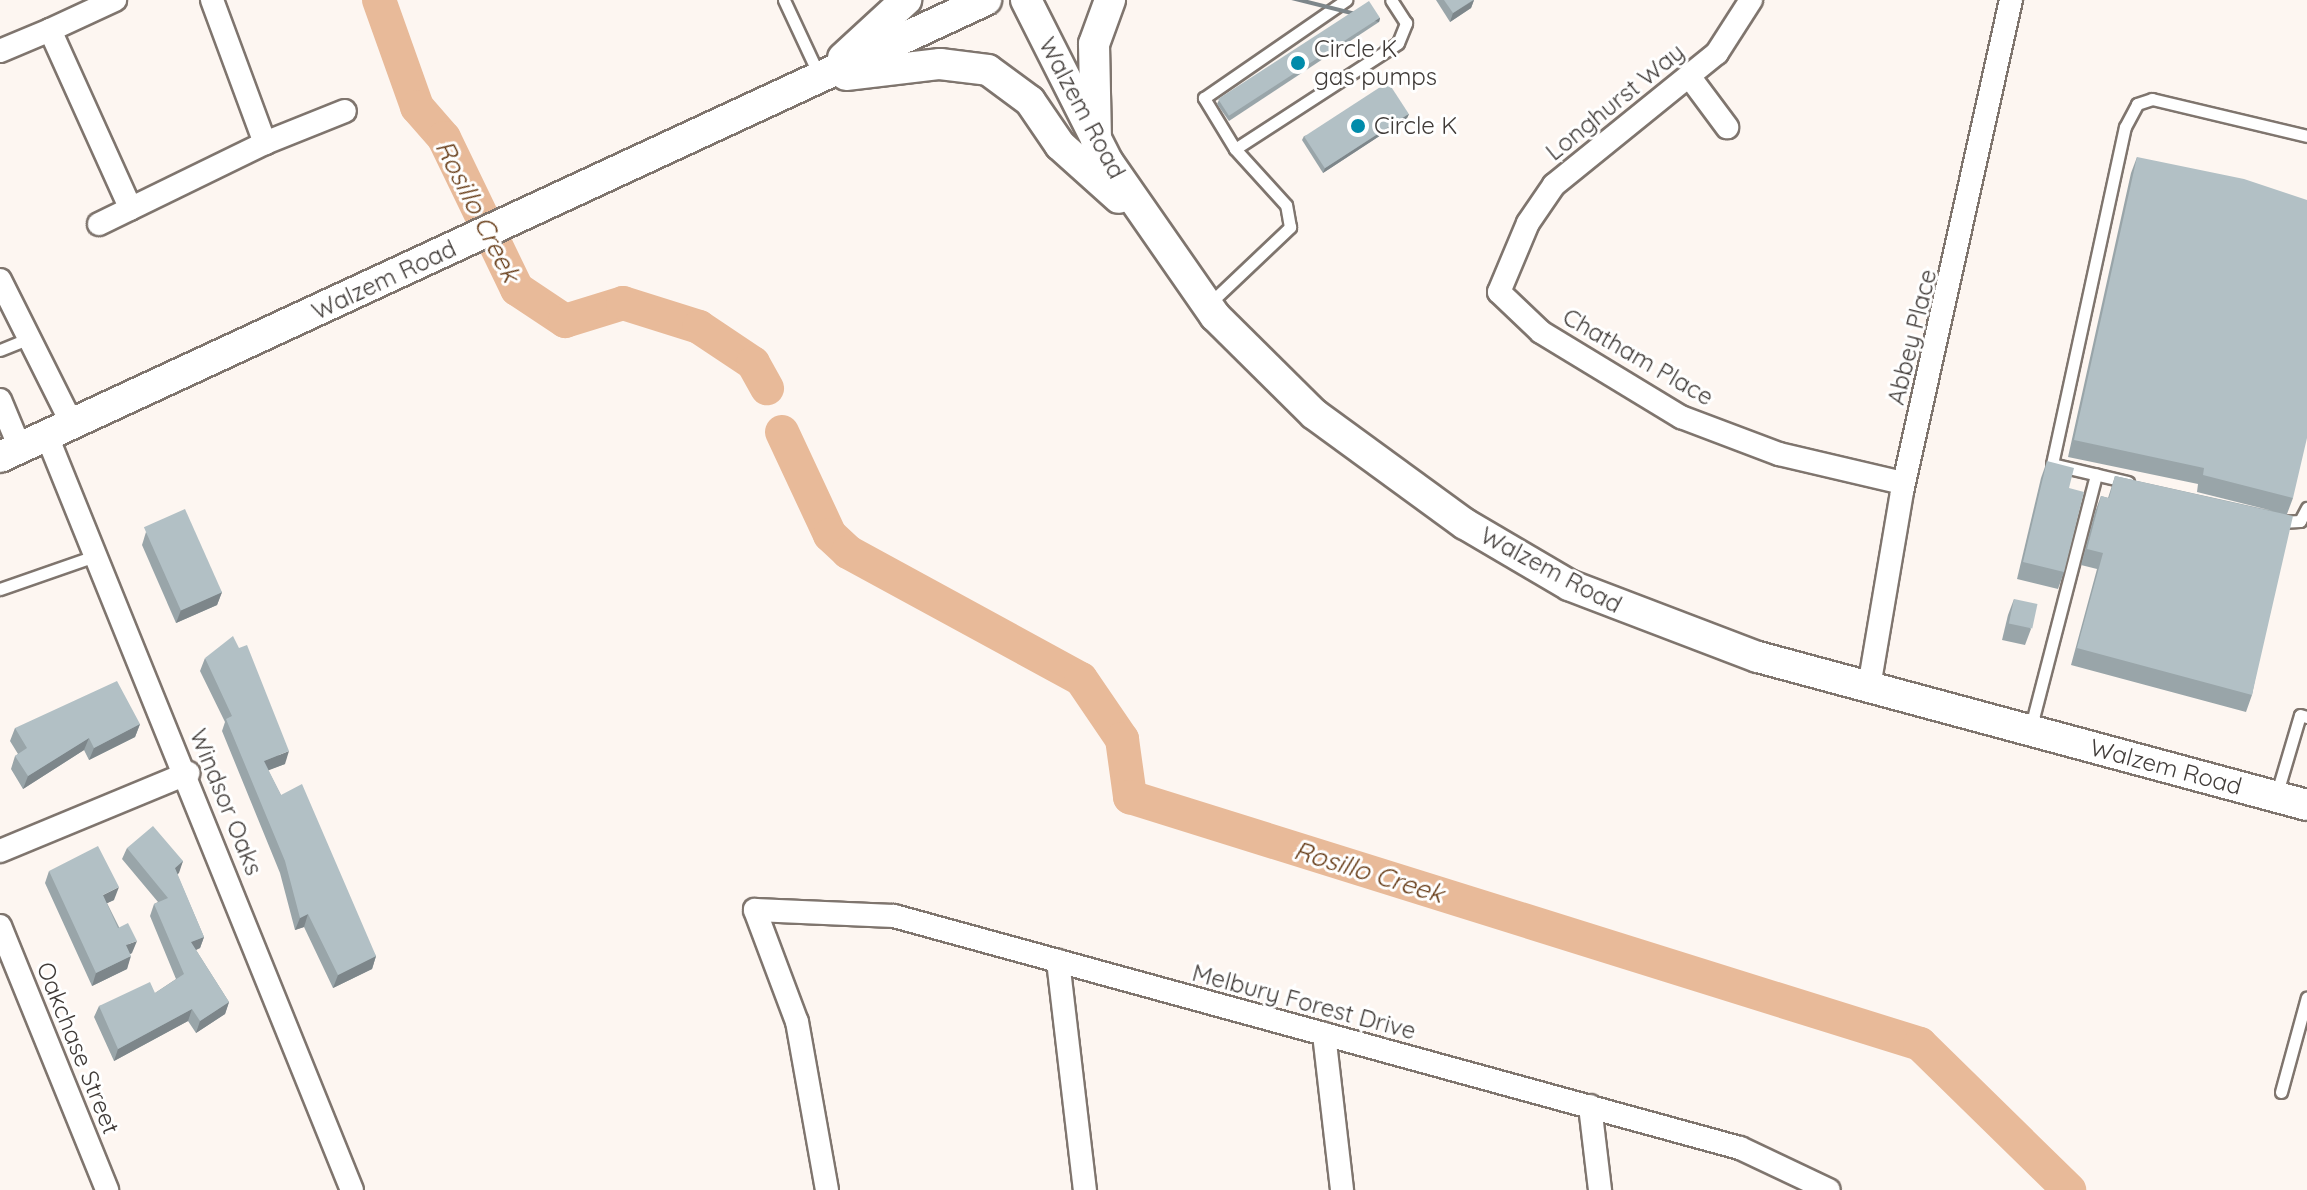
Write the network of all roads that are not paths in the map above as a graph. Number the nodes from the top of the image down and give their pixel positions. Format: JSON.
{"nodes":[{"id":1,"x":115,"y":0,"type":"edge"},
{"id":2,"x":212,"y":0,"type":"edge"},
{"id":3,"x":784,"y":0,"type":"edge"},
{"id":4,"x":906,"y":0,"type":"edge"},
{"id":5,"x":986,"y":0,"type":"edge"},
{"id":6,"x":1026,"y":0,"type":"edge"},
{"id":7,"x":1110,"y":0,"type":"edge"},
{"id":8,"x":1346,"y":0,"type":"edge"},
{"id":9,"x":1391,"y":0,"type":"edge"},
{"id":10,"x":1751,"y":0,"type":"edge"},
{"id":11,"x":2011,"y":0,"type":"edge"},
{"id":12,"x":50,"y":30,"type":"junction"},
{"id":13,"x":0,"y":51,"type":"edge"},
{"id":14,"x":1689,"y":76,"type":"junction"},
{"id":15,"x":821,"y":78,"type":"junction"},
{"id":16,"x":345,"y":111,"type":"dead end"},
{"id":17,"x":1727,"y":127,"type":"dead end"},
{"id":18,"x":2307,"y":136,"type":"edge"},
{"id":19,"x":1096,"y":142,"type":"junction"},
{"id":20,"x":265,"y":143,"type":"junction"},
{"id":21,"x":1235,"y":149,"type":"junction"},
{"id":22,"x":2119,"y":153,"type":"junction"},
{"id":23,"x":2134,"y":157,"type":"edge"},
{"id":24,"x":131,"y":209,"type":"junction"},
{"id":25,"x":99,"y":224,"type":"dead end"},
{"id":26,"x":1149,"y":225,"type":"junction"},
{"id":27,"x":0,"y":280,"type":"edge"},
{"id":28,"x":1499,"y":292,"type":"joint"},
{"id":29,"x":1207,"y":306,"type":"junction"},
{"id":30,"x":29,"y":338,"type":"junction"},
{"id":31,"x":0,"y":350,"type":"edge"},
{"id":32,"x":0,"y":400,"type":"edge"},
{"id":33,"x":35,"y":441,"type":"edge"},
{"id":34,"x":2096,"y":474,"type":"junction"},
{"id":35,"x":1903,"y":483,"type":"junction"},
{"id":36,"x":2140,"y":486,"type":"edge"},
{"id":37,"x":2307,"y":508,"type":"edge"},
{"id":38,"x":2259,"y":516,"type":"edge"},
{"id":39,"x":95,"y":556,"type":"junction"},
{"id":40,"x":0,"y":589,"type":"edge"},
{"id":41,"x":1869,"y":687,"type":"junction"},
{"id":42,"x":2307,"y":717,"type":"edge"},
{"id":43,"x":2030,"y":731,"type":"junction"},
{"id":44,"x":188,"y":773,"type":"junction"},
{"id":45,"x":2276,"y":797,"type":"junction"},
{"id":46,"x":2307,"y":805,"type":"edge"},
{"id":47,"x":0,"y":851,"type":"edge"},
{"id":48,"x":0,"y":926,"type":"edge"},
{"id":49,"x":1058,"y":961,"type":"junction"},
{"id":50,"x":2307,"y":997,"type":"edge"},
{"id":51,"x":1324,"y":1034,"type":"junction"},
{"id":52,"x":2281,"y":1092,"type":"dead end"},
{"id":53,"x":1590,"y":1106,"type":"junction"},
{"id":54,"x":107,"y":1190,"type":"edge"},
{"id":55,"x":352,"y":1190,"type":"edge"},
{"id":56,"x":827,"y":1190,"type":"edge"},
{"id":57,"x":1085,"y":1190,"type":"edge"},
{"id":58,"x":1342,"y":1190,"type":"edge"},
{"id":59,"x":1600,"y":1190,"type":"edge"},
{"id":60,"x":1829,"y":1190,"type":"edge"}],
"edges":[{"from":1,"to":12,"type":"street"},
{"from":2,"to":20,"type":"street"},
{"from":3,"to":15,"type":"lane"},
{"from":4,"to":15,"type":"main road"},
{"from":5,"to":15,"type":"main road","name":"Walzem Road"},
{"from":6,"to":19,"type":"main road","name":"Walzem Road"},
{"from":7,"to":19,"type":"main road"},
{"from":8,"to":21,"type":"lane"},
{"from":9,"to":21,"type":"lane"},
{"from":10,"to":14,"type":"street","name":"Longhurst Way"},
{"from":11,"to":35,"type":"street","name":"Abbey Place"},
{"from":12,"to":13,"type":"street"},
{"from":12,"to":24,"type":"street"},
{"from":14,"to":17,"type":"street"},
{"from":14,"to":28,"type":"street","name":"Longhurst Way"},
{"from":15,"to":26,"type":"main road"},
{"from":15,"to":33,"type":"main road","name":"Walzem Road"},
{"from":16,"to":20,"type":"street"},
{"from":18,"to":22,"type":"lane"},
{"from":19,"to":26,"type":"main road","name":"Walzem Road"},
{"from":20,"to":24,"type":"street"},
{"from":21,"to":29,"type":"lane"},
{"from":22,"to":23,"type":"lane"},
{"from":22,"to":34,"type":"lane"},
{"from":24,"to":25,"type":"street"},
{"from":26,"to":29,"type":"main road","name":"Walzem Road"},
{"from":27,"to":30,"type":"street"},
{"from":28,"to":35,"type":"street","name":"Chatham Place"},
{"from":29,"to":41,"type":"main road","name":"Walzem Road"},
{"from":30,"to":31,"type":"lane"},
{"from":30,"to":33,"type":"street"},
{"from":32,"to":33,"type":"street"},
{"from":33,"to":39,"type":"street","name":"Windsor Oaks"},
{"from":34,"to":36,"type":"lane"},
{"from":34,"to":43,"type":"lane"},
{"from":35,"to":41,"type":"street","name":"Abbey Place"},
{"from":37,"to":38,"type":"lane"},
{"from":39,"to":40,"type":"lane"},
{"from":39,"to":44,"type":"street","name":"Windsor Oaks"},
{"from":41,"to":43,"type":"main road","name":"Walzem Road"},
{"from":42,"to":45,"type":"lane"},
{"from":43,"to":45,"type":"main road","name":"Walzem Road"},
{"from":44,"to":47,"type":"street"},
{"from":44,"to":55,"type":"street","name":"Windsor Oaks"},
{"from":45,"to":46,"type":"main road","name":"Walzem Road"},
{"from":48,"to":54,"type":"street","name":"Oakchase Street"},
{"from":49,"to":51,"type":"street","name":"Melbury Forest Drive"},
{"from":49,"to":56,"type":"street","name":"Melbury Forest Drive"},
{"from":49,"to":57,"type":"street"},
{"from":50,"to":52,"type":"lane"},
{"from":51,"to":53,"type":"street","name":"Melbury Forest Drive"},
{"from":51,"to":58,"type":"street"},
{"from":53,"to":59,"type":"street"},
{"from":53,"to":60,"type":"street","name":"Melbury Forest Drive"}]}
